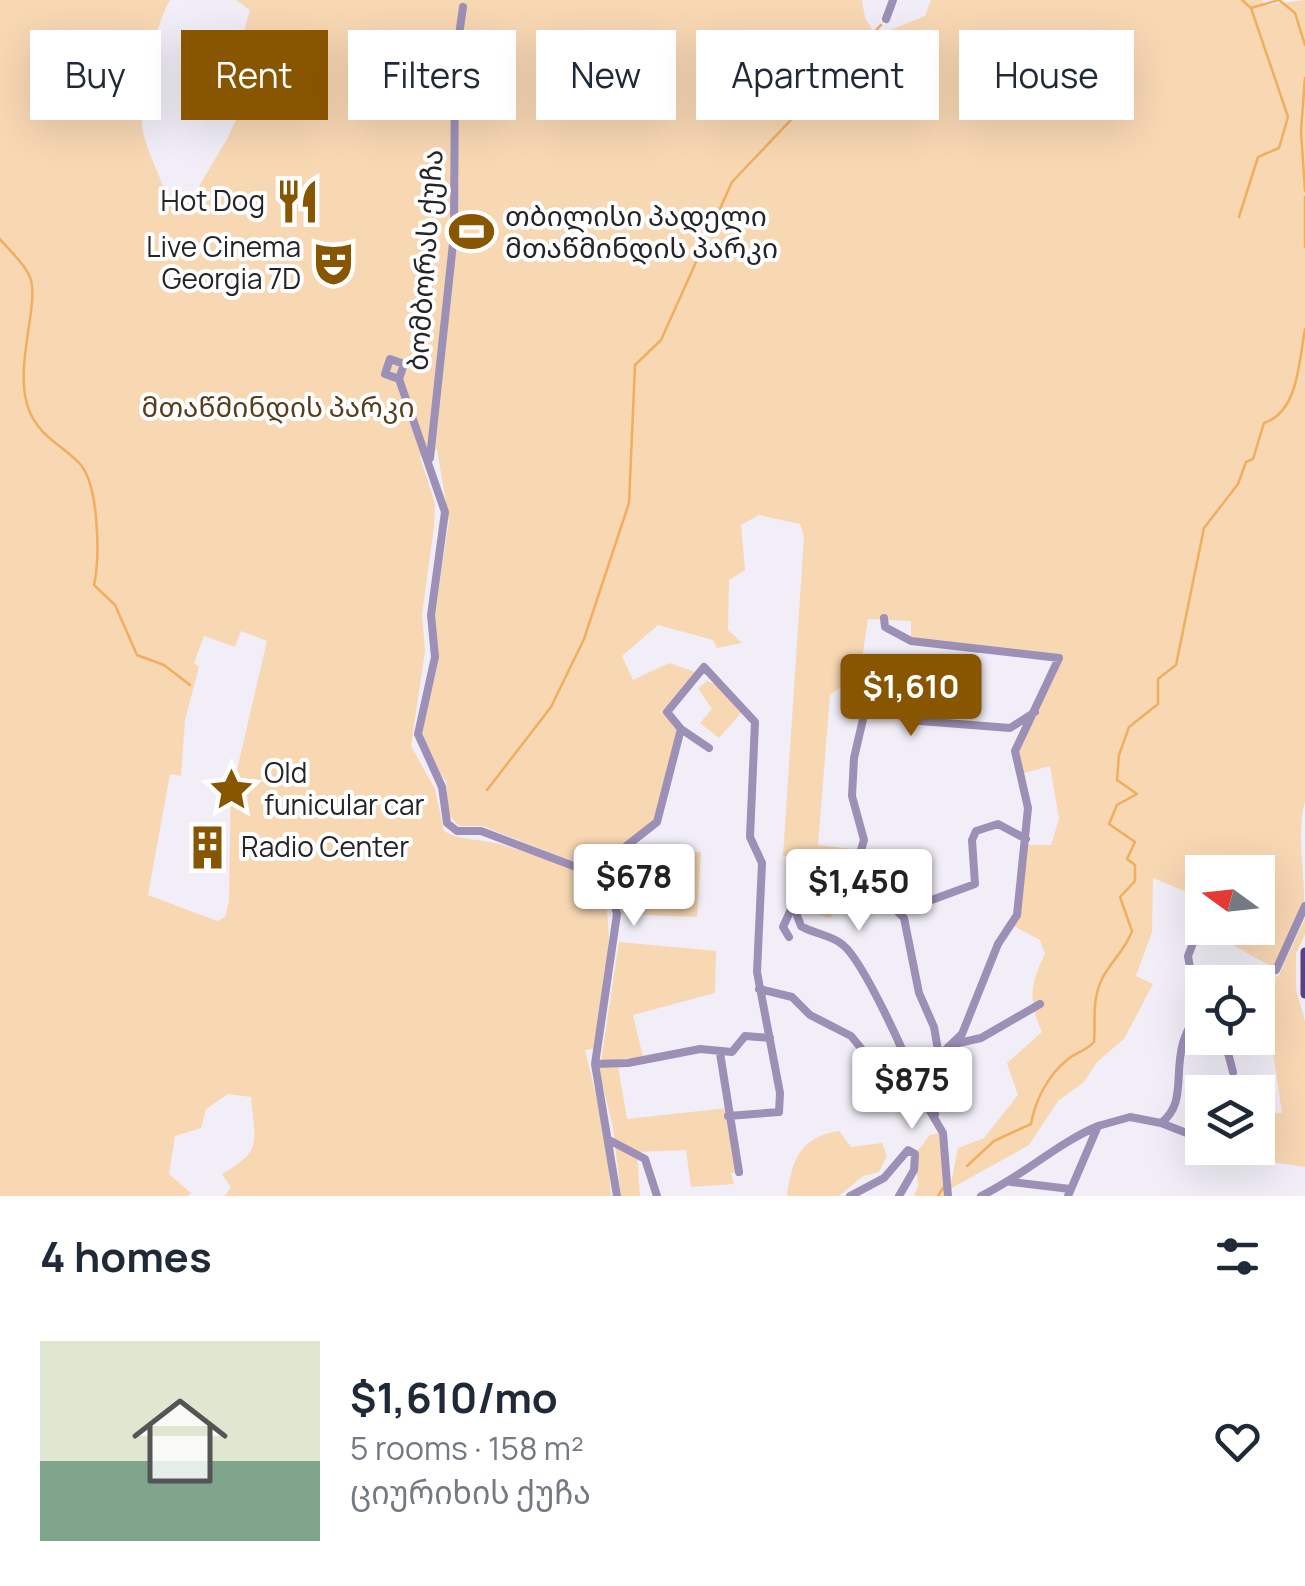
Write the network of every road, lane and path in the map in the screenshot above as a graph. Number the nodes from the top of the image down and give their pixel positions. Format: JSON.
{"nodes":[{"id":1,"x":893,"y":0,"type":"edge"},
{"id":2,"x":462,"y":7,"type":"dead end"},
{"id":3,"x":886,"y":19,"type":"dead end"},
{"id":4,"x":400,"y":380,"type":"dead end"},
{"id":5,"x":430,"y":462,"type":"junction"},
{"id":6,"x":884,"y":618,"type":"dead end"},
{"id":7,"x":1039,"y":709,"type":"junction"},
{"id":8,"x":681,"y":729,"type":"junction"},
{"id":9,"x":709,"y":748,"type":"dead end"},
{"id":10,"x":1026,"y":840,"type":"junction"},
{"id":11,"x":592,"y":873,"type":"junction"},
{"id":12,"x":1305,"y":906,"type":"edge"},
{"id":13,"x":899,"y":912,"type":"junction"},
{"id":14,"x":789,"y":936,"type":"dead end"},
{"id":15,"x":1305,"y":952,"type":"edge"},
{"id":16,"x":1275,"y":970,"type":"edge"},
{"id":17,"x":758,"y":989,"type":"junction"},
{"id":18,"x":1305,"y":994,"type":"edge"},
{"id":19,"x":1040,"y":1004,"type":"dead end"},
{"id":20,"x":770,"y":1038,"type":"junction"},
{"id":21,"x":1185,"y":1040,"type":"edge"},
{"id":22,"x":954,"y":1044,"type":"junction"},
{"id":23,"x":720,"y":1053,"type":"junction"},
{"id":24,"x":1228,"y":1055,"type":"edge"},
{"id":25,"x":938,"y":1056,"type":"junction"},
{"id":26,"x":595,"y":1064,"type":"junction"},
{"id":27,"x":1233,"y":1072,"type":"dead end"},
{"id":28,"x":918,"y":1089,"type":"junction"},
{"id":29,"x":935,"y":1114,"type":"junction"},
{"id":30,"x":728,"y":1116,"type":"junction"},
{"id":31,"x":1161,"y":1124,"type":"junction"},
{"id":32,"x":1098,"y":1126,"type":"junction"},
{"id":33,"x":1185,"y":1132,"type":"edge"},
{"id":34,"x":611,"y":1140,"type":"junction"},
{"id":35,"x":739,"y":1172,"type":"dead end"},
{"id":36,"x":1011,"y":1182,"type":"junction"},
{"id":37,"x":1069,"y":1192,"type":"edge"},
{"id":38,"x":617,"y":1196,"type":"edge"},
{"id":39,"x":657,"y":1196,"type":"edge"},
{"id":40,"x":850,"y":1196,"type":"edge"},
{"id":41,"x":898,"y":1196,"type":"edge"},
{"id":42,"x":948,"y":1196,"type":"edge"},
{"id":43,"x":981,"y":1196,"type":"edge"}],
"edges":[{"from":1,"to":3,"type":"street"},
{"from":2,"to":5,"type":"street","name":"ბომბორას ქუჩა"},
{"from":4,"to":5,"type":"street"},
{"from":5,"to":11,"type":"street","name":"ბომბორას ქუჩა"},
{"from":6,"to":7,"type":"street"},
{"from":7,"to":10,"type":"street"},
{"from":7,"to":13,"type":"street"},
{"from":8,"to":9,"type":"street"},
{"from":8,"to":11,"type":"street"},
{"from":8,"to":17,"type":"street"},
{"from":10,"to":13,"type":"street"},
{"from":10,"to":22,"type":"street"},
{"from":11,"to":26,"type":"street"},
{"from":12,"to":16,"type":"street"},
{"from":13,"to":25,"type":"street"},
{"from":14,"to":28,"type":"street"},
{"from":15,"to":18,"type":"main road"},
{"from":17,"to":20,"type":"street"},
{"from":17,"to":28,"type":"street"},
{"from":19,"to":22,"type":"street"},
{"from":20,"to":23,"type":"street"},
{"from":20,"to":30,"type":"street"},
{"from":21,"to":31,"type":"street"},
{"from":22,"to":25,"type":"street"},
{"from":23,"to":26,"type":"street"},
{"from":23,"to":30,"type":"street"},
{"from":24,"to":27,"type":"street"},
{"from":25,"to":29,"type":"street"},
{"from":26,"to":34,"type":"street"},
{"from":28,"to":29,"type":"street"},
{"from":29,"to":42,"type":"street"},
{"from":30,"to":35,"type":"street"},
{"from":31,"to":32,"type":"street"},
{"from":31,"to":33,"type":"street"},
{"from":32,"to":36,"type":"street"},
{"from":32,"to":37,"type":"street"},
{"from":34,"to":38,"type":"street"},
{"from":34,"to":39,"type":"street"},
{"from":36,"to":37,"type":"street"},
{"from":36,"to":43,"type":"street"},
{"from":40,"to":41,"type":"street"}]}
